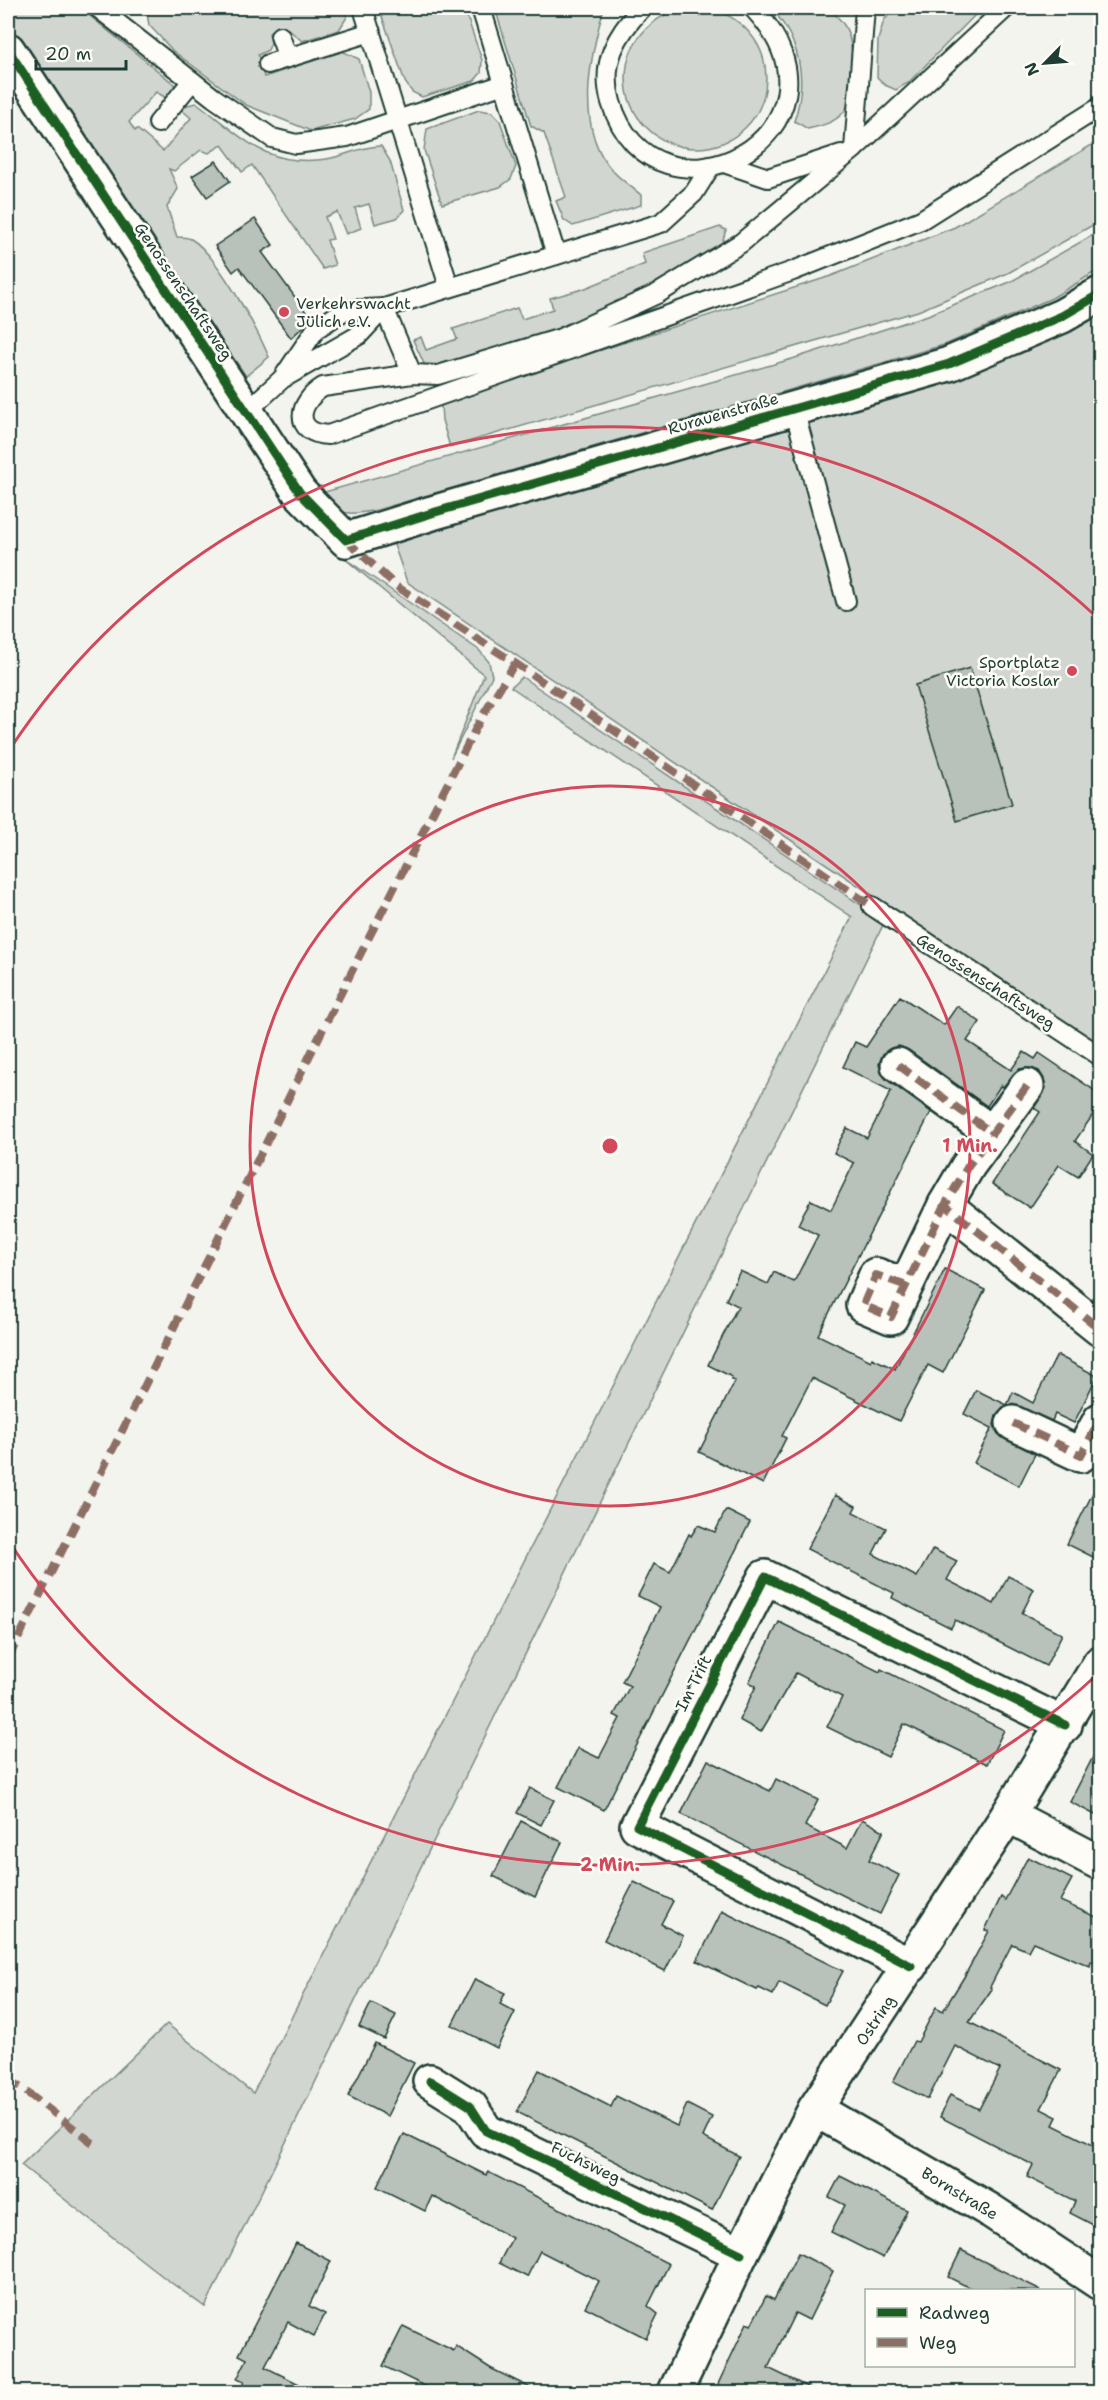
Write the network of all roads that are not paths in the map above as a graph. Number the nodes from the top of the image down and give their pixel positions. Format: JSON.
{"nodes":[{"id":1,"x":98,"y":8,"type":"edge"},
{"id":2,"x":363,"y":8,"type":"edge"},
{"id":3,"x":481,"y":8,"type":"edge"},
{"id":4,"x":642,"y":8,"type":"edge"},
{"id":5,"x":753,"y":8,"type":"edge"},
{"id":6,"x":865,"y":8,"type":"edge"},
{"id":7,"x":1006,"y":8,"type":"edge"},
{"id":8,"x":124,"y":15,"type":"edge"},
{"id":9,"x":370,"y":32,"type":"junction"},
{"id":10,"x":280,"y":36,"type":"dead end"},
{"id":11,"x":8,"y":50,"type":"edge"},
{"id":12,"x":288,"y":57,"type":"junction"},
{"id":13,"x":268,"y":64,"type":"dead end"},
{"id":14,"x":192,"y":81,"type":"junction"},
{"id":15,"x":504,"y":84,"type":"junction"},
{"id":16,"x":1101,"y":106,"type":"edge"},
{"id":17,"x":398,"y":121,"type":"junction"},
{"id":18,"x":158,"y":123,"type":"dead end"},
{"id":19,"x":854,"y":149,"type":"junction"},
{"id":20,"x":719,"y":165,"type":"junction"},
{"id":21,"x":556,"y":255,"type":"junction"},
{"id":22,"x":449,"y":287,"type":"junction"},
{"id":23,"x":1101,"y":294,"type":"edge"},
{"id":24,"x":384,"y":308,"type":"junction"},
{"id":25,"x":412,"y":374,"type":"junction"},
{"id":26,"x":282,"y":379,"type":"junction"},
{"id":27,"x":794,"y":409,"type":"junction"},
{"id":28,"x":247,"y":411,"type":"junction"},
{"id":29,"x":346,"y":540,"type":"joint"},
{"id":30,"x":846,"y":601,"type":"dead end"},
{"id":31,"x":872,"y":906,"type":"dead end"},
{"id":32,"x":1101,"y":1056,"type":"edge"},
{"id":33,"x":898,"y":1065,"type":"dead end"},
{"id":34,"x":1027,"y":1086,"type":"dead end"},
{"id":35,"x":992,"y":1133,"type":"junction"},
{"id":36,"x":945,"y":1205,"type":"junction"},
{"id":37,"x":904,"y":1286,"type":"dead end"},
{"id":38,"x":1101,"y":1329,"type":"edge"},
{"id":39,"x":1101,"y":1420,"type":"edge"},
{"id":40,"x":1013,"y":1422,"type":"dead end"},
{"id":41,"x":1101,"y":1663,"type":"edge"},
{"id":42,"x":1065,"y":1725,"type":"junction"},
{"id":43,"x":1008,"y":1815,"type":"junction"},
{"id":44,"x":1101,"y":1863,"type":"edge"},
{"id":45,"x":911,"y":1966,"type":"junction"},
{"id":46,"x":430,"y":2081,"type":"dead end"},
{"id":47,"x":815,"y":2109,"type":"junction"},
{"id":48,"x":741,"y":2254,"type":"junction"},
{"id":49,"x":1101,"y":2283,"type":"edge"},
{"id":50,"x":681,"y":2391,"type":"edge"}],
"edges":[{"from":1,"to":8,"type":"lane"},
{"from":2,"to":9,"type":"lane"},
{"from":3,"to":15,"type":"lane"},
{"from":4,"to":20,"type":"lane"},
{"from":5,"to":20,"type":"lane"},
{"from":6,"to":19,"type":"lane"},
{"from":7,"to":19,"type":"lane"},
{"from":8,"to":14,"type":"lane"},
{"from":9,"to":12,"type":"lane"},
{"from":9,"to":17,"type":"lane"},
{"from":10,"to":12,"type":"lane"},
{"from":11,"to":28,"type":"street","name":"Genossenschaftsweg"},
{"from":12,"to":13,"type":"lane"},
{"from":14,"to":17,"type":"lane"},
{"from":14,"to":18,"type":"lane"},
{"from":15,"to":17,"type":"lane"},
{"from":15,"to":21,"type":"lane"},
{"from":16,"to":25,"type":"lane"},
{"from":17,"to":22,"type":"lane"},
{"from":19,"to":20,"type":"lane"},
{"from":19,"to":25,"type":"lane"},
{"from":20,"to":21,"type":"lane"},
{"from":21,"to":22,"type":"lane"},
{"from":22,"to":24,"type":"lane"},
{"from":23,"to":27,"type":"street","name":"Rurauenstraße"},
{"from":24,"to":25,"type":"lane"},
{"from":24,"to":26,"type":"lane"},
{"from":24,"to":26,"type":"lane"},
{"from":26,"to":28,"type":"lane"},
{"from":27,"to":29,"type":"street","name":"Rurauenstraße"},
{"from":27,"to":30,"type":"lane"},
{"from":28,"to":29,"type":"street","name":"Genossenschaftsweg"},
{"from":31,"to":32,"type":"lane","name":"Genossenschaftsweg"},
{"from":33,"to":35,"type":"street"},
{"from":34,"to":35,"type":"street"},
{"from":35,"to":36,"type":"street"},
{"from":36,"to":37,"type":"street"},
{"from":36,"to":38,"type":"street"},
{"from":39,"to":40,"type":"street"},
{"from":41,"to":42,"type":"street","name":"Ostring"},
{"from":42,"to":43,"type":"street","name":"Ostring"},
{"from":42,"to":45,"type":"street","name":"Im Trift"},
{"from":43,"to":44,"type":"street"},
{"from":43,"to":45,"type":"street","name":"Ostring"},
{"from":45,"to":47,"type":"street","name":"Ostring"},
{"from":46,"to":48,"type":"street","name":"Fuchsweg"},
{"from":47,"to":48,"type":"street","name":"Ostring"},
{"from":47,"to":49,"type":"street","name":"Bornstraße"},
{"from":48,"to":50,"type":"street","name":"Ostring"}]}
